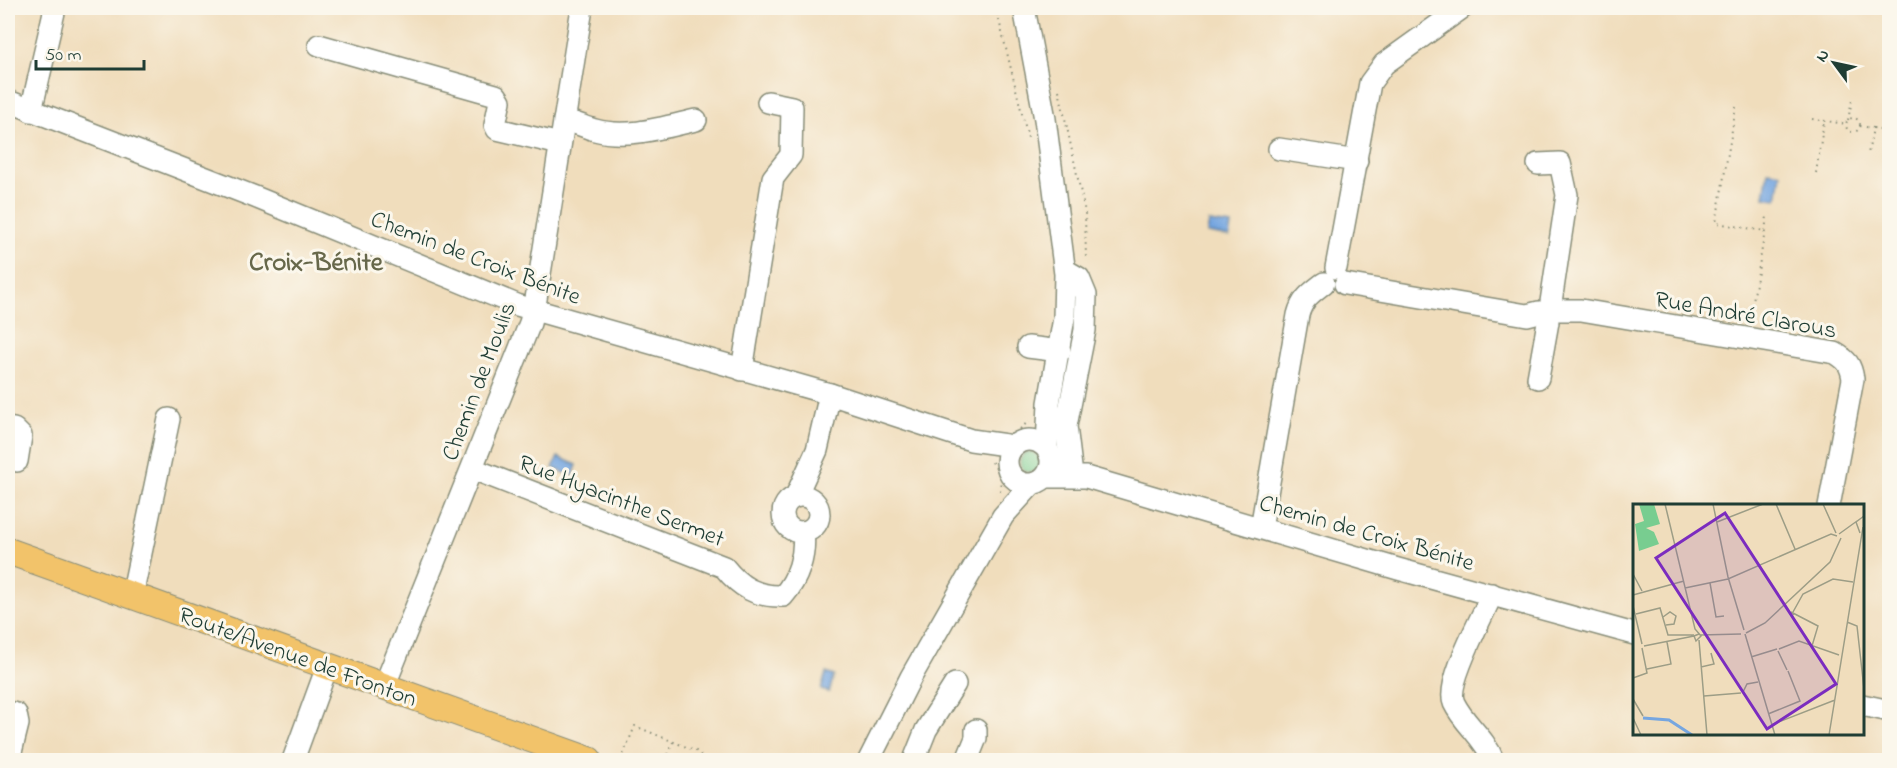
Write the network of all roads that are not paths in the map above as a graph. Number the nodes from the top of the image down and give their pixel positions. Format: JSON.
{"nodes":[{"id":1,"x":55,"y":8,"type":"edge"},
{"id":2,"x":582,"y":8,"type":"edge"},
{"id":3,"x":1024,"y":8,"type":"edge"},
{"id":4,"x":1462,"y":8,"type":"edge"},
{"id":5,"x":319,"y":45,"type":"dead end"},
{"id":6,"x":8,"y":101,"type":"edge"},
{"id":7,"x":768,"y":102,"type":"dead end"},
{"id":8,"x":31,"y":111,"type":"junction"},
{"id":9,"x":564,"y":120,"type":"junction"},
{"id":10,"x":696,"y":120,"type":"dead end"},
{"id":11,"x":560,"y":144,"type":"junction"},
{"id":12,"x":1279,"y":149,"type":"dead end"},
{"id":13,"x":1357,"y":161,"type":"junction"},
{"id":14,"x":1538,"y":164,"type":"dead end"},
{"id":15,"x":1065,"y":270,"type":"junction"},
{"id":16,"x":1335,"y":278,"type":"junction"},
{"id":17,"x":533,"y":310,"type":"junction"},
{"id":18,"x":1549,"y":311,"type":"junction"},
{"id":19,"x":1028,"y":347,"type":"dead end"},
{"id":20,"x":1060,"y":351,"type":"junction"},
{"id":21,"x":742,"y":369,"type":"junction"},
{"id":22,"x":1538,"y":378,"type":"dead end"},
{"id":23,"x":830,"y":394,"type":"junction"},
{"id":24,"x":1041,"y":409,"type":"junction"},
{"id":25,"x":170,"y":419,"type":"dead end"},
{"id":26,"x":8,"y":428,"type":"edge"},
{"id":27,"x":1048,"y":451,"type":"junction"},
{"id":28,"x":1012,"y":452,"type":"junction"},
{"id":29,"x":17,"y":461,"type":"dead end"},
{"id":30,"x":473,"y":469,"type":"junction"},
{"id":31,"x":1078,"y":472,"type":"junction"},
{"id":32,"x":1039,"y":481,"type":"junction"},
{"id":33,"x":1829,"y":504,"type":"edge"},
{"id":34,"x":1003,"y":516,"type":"junction"},
{"id":35,"x":1261,"y":528,"type":"junction"},
{"id":36,"x":8,"y":551,"type":"edge"},
{"id":37,"x":1492,"y":594,"type":"junction"},
{"id":38,"x":132,"y":596,"type":"junction"},
{"id":39,"x":1633,"y":633,"type":"edge"},
{"id":40,"x":327,"y":667,"type":"junction"},
{"id":41,"x":955,"y":684,"type":"dead end"},
{"id":42,"x":384,"y":687,"type":"junction"},
{"id":43,"x":1864,"y":705,"type":"edge"},
{"id":44,"x":1890,"y":711,"type":"edge"},
{"id":45,"x":8,"y":712,"type":"edge"},
{"id":46,"x":976,"y":730,"type":"dead end"},
{"id":47,"x":9,"y":760,"type":"edge"},
{"id":48,"x":293,"y":760,"type":"edge"},
{"id":49,"x":589,"y":760,"type":"edge"},
{"id":50,"x":869,"y":760,"type":"edge"},
{"id":51,"x":914,"y":760,"type":"edge"},
{"id":52,"x":967,"y":760,"type":"edge"},
{"id":53,"x":1493,"y":760,"type":"edge"}],
"edges":[{"from":1,"to":8,"type":"street"},
{"from":2,"to":9,"type":"street","name":"Chemin de Moulis"},
{"from":3,"to":15,"type":"street"},
{"from":4,"to":13,"type":"street"},
{"from":5,"to":11,"type":"street"},
{"from":6,"to":8,"type":"street","name":"Chemin de Croix Bénite"},
{"from":7,"to":21,"type":"street"},
{"from":8,"to":17,"type":"street","name":"Chemin de Croix Bénite"},
{"from":9,"to":10,"type":"street"},
{"from":9,"to":11,"type":"street","name":"Chemin de Moulis"},
{"from":11,"to":17,"type":"street","name":"Chemin de Moulis"},
{"from":12,"to":13,"type":"street"},
{"from":13,"to":16,"type":"street"},
{"from":14,"to":18,"type":"street"},
{"from":15,"to":20,"type":"street"},
{"from":15,"to":31,"type":"street"},
{"from":16,"to":18,"type":"street","name":"Rue André Clarous"},
{"from":16,"to":35,"type":"street"},
{"from":17,"to":21,"type":"street","name":"Chemin de Croix Bénite"},
{"from":17,"to":30,"type":"street","name":"Chemin de Moulis"},
{"from":18,"to":22,"type":"street"},
{"from":18,"to":33,"type":"street","name":"Rue André Clarous"},
{"from":19,"to":20,"type":"street"},
{"from":20,"to":24,"type":"street"},
{"from":21,"to":23,"type":"street","name":"Chemin de Croix Bénite"},
{"from":23,"to":28,"type":"street","name":"Chemin de Croix Bénite"},
{"from":23,"to":30,"type":"street","name":"Rue Hyacinthe Sermet"},
{"from":24,"to":27,"type":"street"},
{"from":24,"to":28,"type":"street"},
{"from":25,"to":38,"type":"street"},
{"from":26,"to":29,"type":"street"},
{"from":27,"to":28,"type":"street"},
{"from":27,"to":31,"type":"street","name":"Chemin de Croix Bénite"},
{"from":27,"to":32,"type":"street"},
{"from":28,"to":32,"type":"street"},
{"from":28,"to":34,"type":"street"},
{"from":30,"to":42,"type":"street","name":"Chemin de Moulis"},
{"from":31,"to":32,"type":"street","name":"Chemin de Croix Bénite"},
{"from":31,"to":35,"type":"street","name":"Chemin de Croix Bénite"},
{"from":32,"to":34,"type":"street"},
{"from":34,"to":50,"type":"street"},
{"from":35,"to":37,"type":"street","name":"Chemin de Croix Bénite"},
{"from":36,"to":38,"type":"main road","name":"Route/Avenue de Fronton"},
{"from":37,"to":39,"type":"street","name":"Chemin de Croix Bénite"},
{"from":37,"to":53,"type":"street"},
{"from":38,"to":40,"type":"main road","name":"Route/Avenue de Fronton"},
{"from":40,"to":42,"type":"main road","name":"Route/Avenue de Fronton"},
{"from":40,"to":48,"type":"street"},
{"from":41,"to":51,"type":"street"},
{"from":42,"to":49,"type":"main road","name":"Route/Avenue de Fronton"},
{"from":43,"to":44,"type":"street"},
{"from":45,"to":47,"type":"street"},
{"from":46,"to":52,"type":"street"}]}
